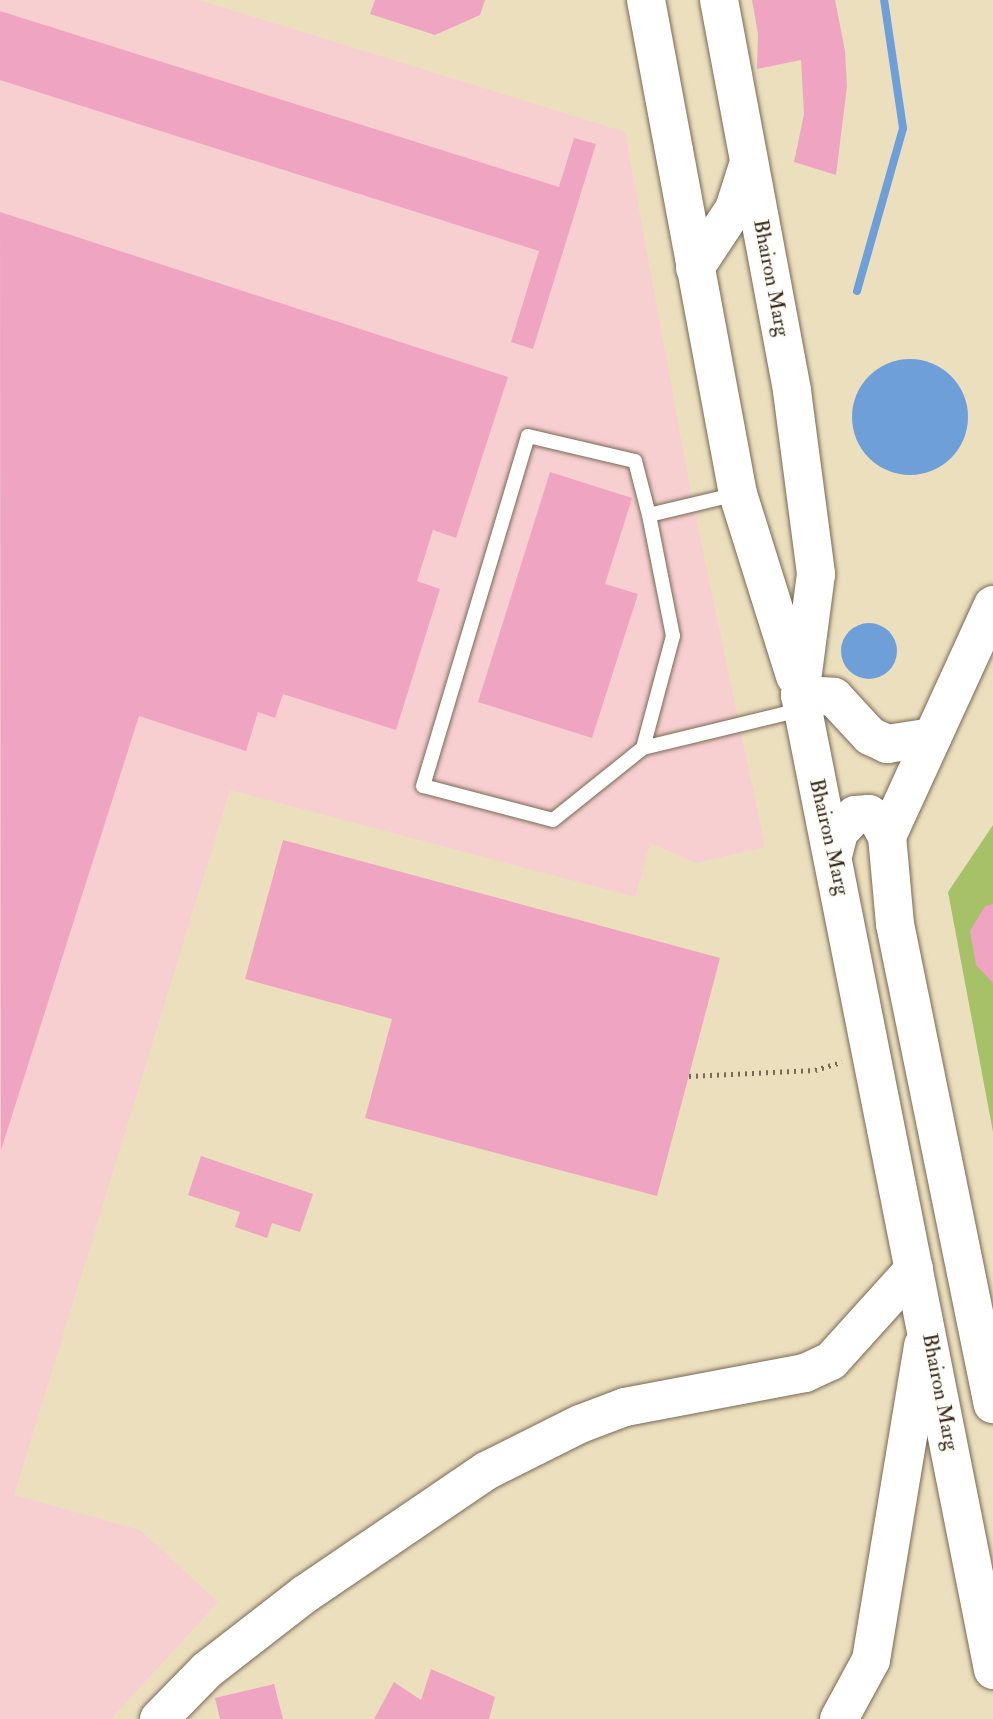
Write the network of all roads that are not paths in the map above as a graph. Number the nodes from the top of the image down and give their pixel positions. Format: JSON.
{"nodes":[{"id":1,"x":646,"y":0,"type":"edge"},
{"id":2,"x":719,"y":0,"type":"edge"},
{"id":3,"x":749,"y":163,"type":"junction"},
{"id":4,"x":695,"y":268,"type":"junction"},
{"id":5,"x":738,"y":494,"type":"junction"},
{"id":6,"x":649,"y":515,"type":"junction"},
{"id":7,"x":993,"y":605,"type":"edge"},
{"id":8,"x":800,"y":696,"type":"junction"},
{"id":9,"x":932,"y":737,"type":"junction"},
{"id":10,"x":643,"y":748,"type":"junction"},
{"id":11,"x":887,"y":836,"type":"junction"},
{"id":12,"x":834,"y":852,"type":"junction"},
{"id":13,"x":915,"y":1269,"type":"junction"},
{"id":14,"x":927,"y":1320,"type":"junction"},
{"id":15,"x":993,"y":1404,"type":"edge"},
{"id":16,"x":993,"y":1670,"type":"edge"},
{"id":17,"x":159,"y":1719,"type":"edge"},
{"id":18,"x":839,"y":1719,"type":"edge"}],
"edges":[{"from":1,"to":4,"type":"main road"},
{"from":2,"to":3,"type":"main road","name":"Bhairon Marg"},
{"from":3,"to":4,"type":"main road"},
{"from":3,"to":8,"type":"main road","name":"Bhairon Marg"},
{"from":4,"to":5,"type":"main road"},
{"from":5,"to":6,"type":"lane"},
{"from":5,"to":8,"type":"main road"},
{"from":6,"to":10,"type":"lane"},
{"from":6,"to":10,"type":"lane"},
{"from":7,"to":9,"type":"main road"},
{"from":8,"to":9,"type":"main road"},
{"from":8,"to":10,"type":"lane"},
{"from":8,"to":12,"type":"main road","name":"Bhairon Marg"},
{"from":9,"to":11,"type":"main road"},
{"from":11,"to":12,"type":"main road"},
{"from":11,"to":15,"type":"main road"},
{"from":12,"to":13,"type":"main road","name":"Bhairon Marg"},
{"from":13,"to":14,"type":"main road","name":"Bhairon Marg"},
{"from":13,"to":17,"type":"main road"},
{"from":14,"to":16,"type":"main road","name":"Bhairon Marg"},
{"from":14,"to":18,"type":"main road"}]}
